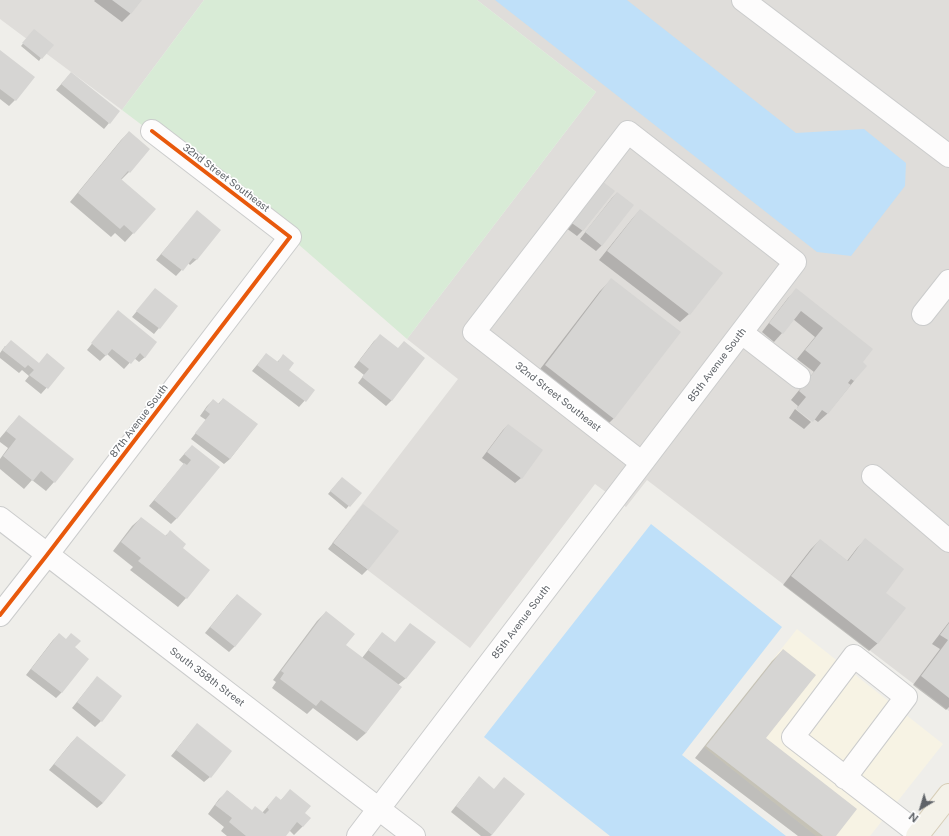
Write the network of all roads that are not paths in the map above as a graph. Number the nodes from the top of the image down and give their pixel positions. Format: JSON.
{"nodes":[{"id":1,"x":743,"y":0,"type":"edge"},
{"id":2,"x":152,"y":131,"type":"dead end"},
{"id":3,"x":949,"y":156,"type":"edge"},
{"id":4,"x":290,"y":237,"type":"joint"},
{"id":5,"x":949,"y":281,"type":"edge"},
{"id":6,"x":923,"y":314,"type":"dead end"},
{"id":7,"x":474,"y":332,"type":"joint"},
{"id":8,"x":742,"y":332,"type":"junction"},
{"id":9,"x":799,"y":377,"type":"dead end"},
{"id":10,"x":642,"y":463,"type":"junction"},
{"id":11,"x":873,"y":476,"type":"dead end"},
{"id":12,"x":0,"y":518,"type":"edge"},
{"id":13,"x":949,"y":541,"type":"edge"},
{"id":14,"x":47,"y":555,"type":"junction"},
{"id":15,"x":0,"y":615,"type":"edge"},
{"id":16,"x":845,"y":778,"type":"junction"},
{"id":17,"x":949,"y":795,"type":"edge"},
{"id":18,"x":379,"y":809,"type":"junction"},
{"id":19,"x":918,"y":835,"type":"edge"},
{"id":20,"x":358,"y":836,"type":"edge"},
{"id":21,"x":414,"y":836,"type":"edge"}],
"edges":[{"from":1,"to":3,"type":"street"},
{"from":2,"to":4,"type":"street","name":"32nd Street Southeast"},
{"from":4,"to":14,"type":"street","name":"87th Avenue South"},
{"from":5,"to":6,"type":"street"},
{"from":7,"to":8,"type":"street","name":"85th Avenue South"},
{"from":7,"to":10,"type":"street","name":"32nd Street Southeast"},
{"from":8,"to":9,"type":"street"},
{"from":8,"to":10,"type":"street","name":"85th Avenue South"},
{"from":10,"to":18,"type":"street","name":"85th Avenue South"},
{"from":11,"to":13,"type":"street"},
{"from":12,"to":14,"type":"street","name":"South 358th Street"},
{"from":14,"to":15,"type":"street","name":"87th Avenue South"},
{"from":14,"to":18,"type":"street","name":"South 358th Street"},
{"from":16,"to":16,"type":"street"},
{"from":16,"to":19,"type":"street"},
{"from":17,"to":19,"type":"main road"},
{"from":18,"to":20,"type":"street","name":"85th Avenue South"},
{"from":18,"to":21,"type":"street","name":"South 358th Street"}]}
